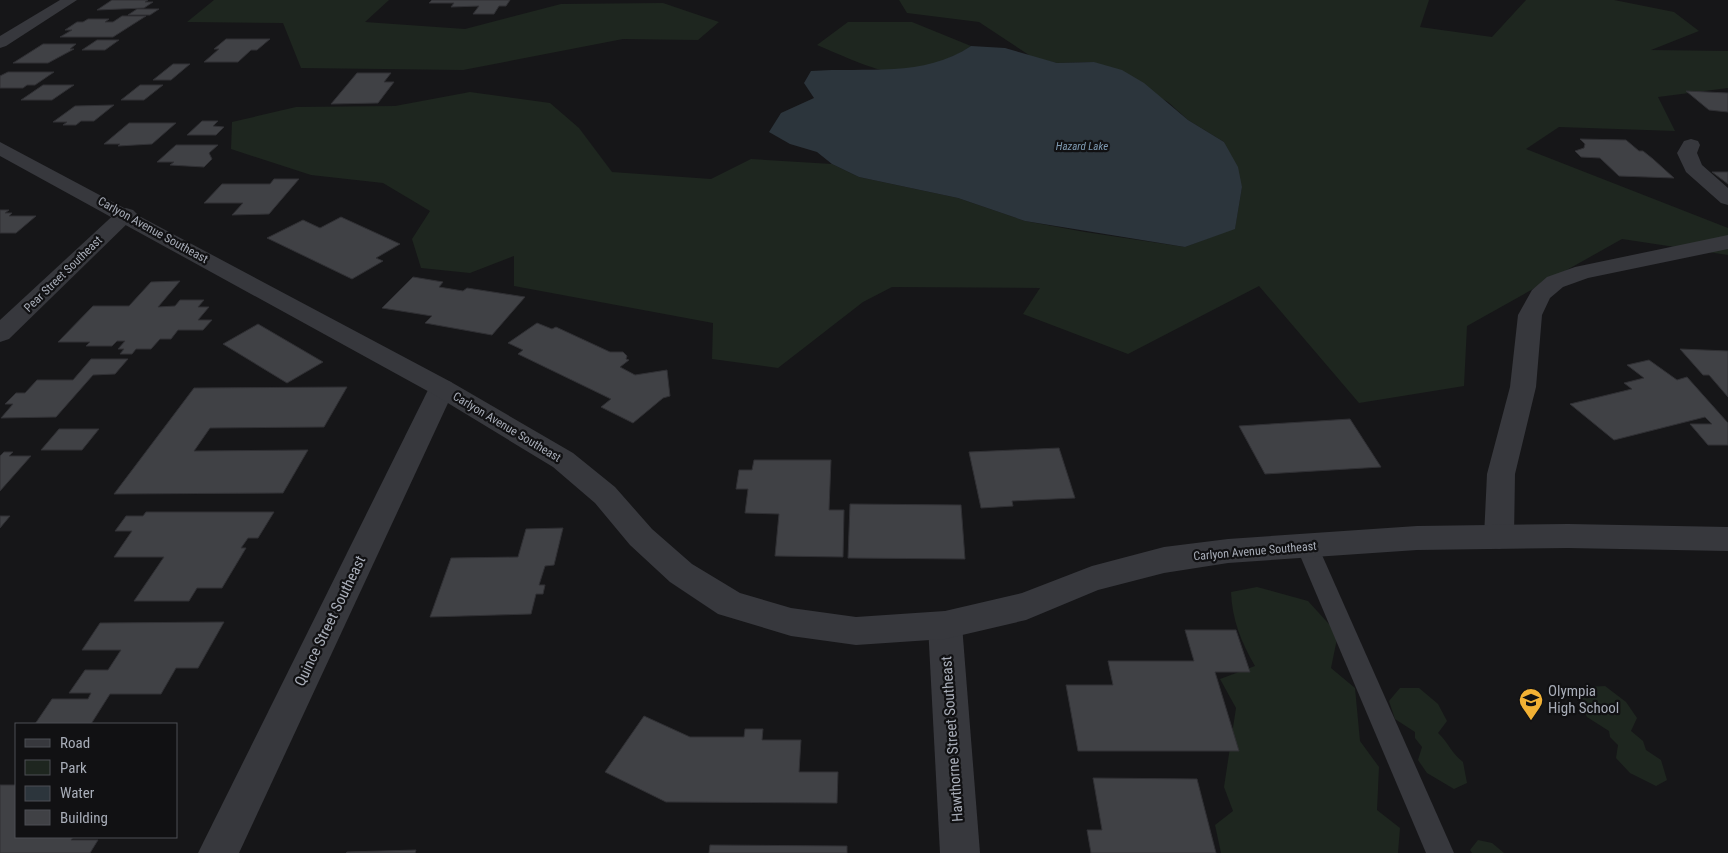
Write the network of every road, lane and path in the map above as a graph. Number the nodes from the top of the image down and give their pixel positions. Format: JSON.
{"nodes":[{"id":1,"x":70,"y":0,"type":"edge"},
{"id":2,"x":0,"y":43,"type":"edge"},
{"id":3,"x":1691,"y":145,"type":"dead end"},
{"id":4,"x":0,"y":148,"type":"edge"},
{"id":5,"x":1728,"y":200,"type":"edge"},
{"id":6,"x":126,"y":214,"type":"junction"},
{"id":7,"x":1728,"y":242,"type":"edge"},
{"id":8,"x":0,"y":334,"type":"edge"},
{"id":9,"x":442,"y":388,"type":"junction"},
{"id":10,"x":1499,"y":537,"type":"junction"},
{"id":11,"x":1728,"y":540,"type":"edge"},
{"id":12,"x":1307,"y":546,"type":"junction"},
{"id":13,"x":945,"y":625,"type":"junction"},
{"id":14,"x":218,"y":853,"type":"edge"},
{"id":15,"x":960,"y":853,"type":"edge"},
{"id":16,"x":1440,"y":853,"type":"edge"}],
"edges":[{"from":1,"to":2,"type":"street"},
{"from":3,"to":5,"type":"street"},
{"from":4,"to":6,"type":"street","name":"Carlyon Avenue Southeast"},
{"from":6,"to":8,"type":"street","name":"Pear Street Southeast"},
{"from":6,"to":9,"type":"street","name":"Carlyon Avenue Southeast"},
{"from":7,"to":10,"type":"street"},
{"from":9,"to":13,"type":"street","name":"Carlyon Avenue Southeast"},
{"from":9,"to":14,"type":"street","name":"Quince Street Southeast"},
{"from":10,"to":11,"type":"street","name":"Carlyon Avenue Southeast"},
{"from":10,"to":12,"type":"street","name":"Carlyon Avenue Southeast"},
{"from":12,"to":13,"type":"street","name":"Carlyon Avenue Southeast"},
{"from":12,"to":16,"type":"lane"},
{"from":13,"to":15,"type":"street","name":"Hawthorne Street Southeast"}]}
